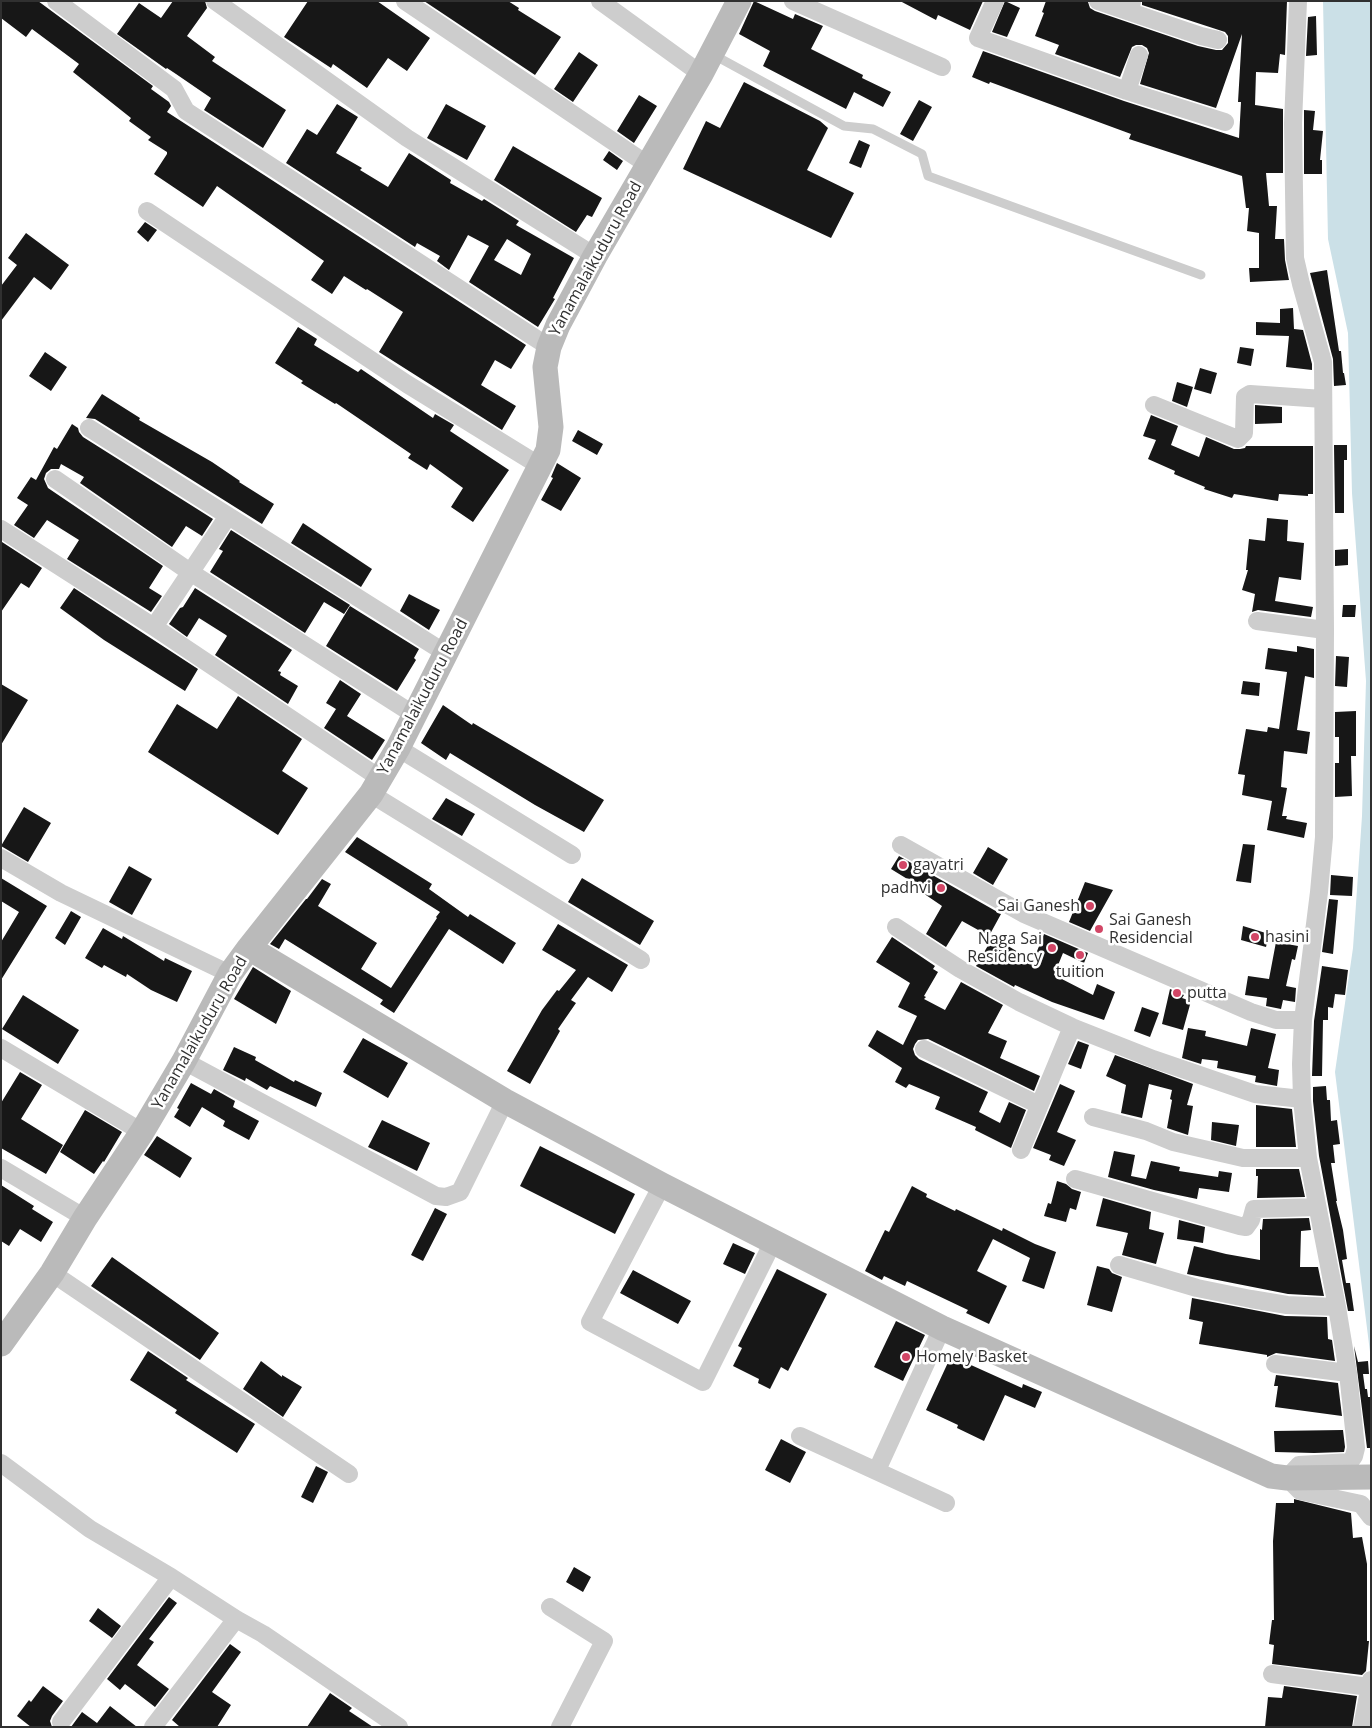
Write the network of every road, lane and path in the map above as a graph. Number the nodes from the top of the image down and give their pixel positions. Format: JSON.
{"nodes":[{"id":1,"x":56,"y":1,"type":"edge"},
{"id":2,"x":215,"y":1,"type":"edge"},
{"id":3,"x":405,"y":1,"type":"edge"},
{"id":4,"x":600,"y":1,"type":"edge"},
{"id":5,"x":739,"y":1,"type":"edge"},
{"id":6,"x":793,"y":1,"type":"edge"},
{"id":7,"x":995,"y":1,"type":"edge"},
{"id":8,"x":1098,"y":1,"type":"edge"},
{"id":9,"x":1298,"y":1,"type":"edge"},
{"id":10,"x":1131,"y":7,"type":"edge"},
{"id":11,"x":1218,"y":40,"type":"dead end"},
{"id":12,"x":1139,"y":55,"type":"dead end"},
{"id":13,"x":706,"y":64,"type":"junction"},
{"id":14,"x":942,"y":67,"type":"dead end"},
{"id":15,"x":1127,"y":91,"type":"junction"},
{"id":16,"x":1225,"y":122,"type":"dead end"},
{"id":17,"x":648,"y":165,"type":"junction"},
{"id":18,"x":147,"y":211,"type":"dead end"},
{"id":19,"x":595,"y":256,"type":"junction"},
{"id":20,"x":1201,"y":275,"type":"dead end"},
{"id":21,"x":548,"y":347,"type":"junction"},
{"id":22,"x":1323,"y":398,"type":"junction"},
{"id":23,"x":1154,"y":405,"type":"dead end"},
{"id":24,"x":89,"y":428,"type":"dead end"},
{"id":25,"x":540,"y":466,"type":"junction"},
{"id":26,"x":54,"y":479,"type":"dead end"},
{"id":27,"x":228,"y":516,"type":"junction"},
{"id":28,"x":1,"y":528,"type":"edge"},
{"id":29,"x":190,"y":572,"type":"junction"},
{"id":30,"x":1257,"y":621,"type":"dead end"},
{"id":31,"x":154,"y":628,"type":"junction"},
{"id":32,"x":1325,"y":630,"type":"junction"},
{"id":33,"x":447,"y":654,"type":"junction"},
{"id":34,"x":416,"y":716,"type":"junction"},
{"id":35,"x":398,"y":748,"type":"junction"},
{"id":36,"x":376,"y":786,"type":"junction"},
{"id":37,"x":901,"y":845,"type":"dead end"},
{"id":38,"x":572,"y":855,"type":"dead end"},
{"id":39,"x":1,"y":858,"type":"edge"},
{"id":40,"x":896,"y":927,"type":"dead end"},
{"id":41,"x":249,"y":948,"type":"junction"},
{"id":42,"x":641,"y":960,"type":"dead end"},
{"id":43,"x":230,"y":974,"type":"junction"},
{"id":44,"x":1303,"y":1020,"type":"junction"},
{"id":45,"x":1072,"y":1026,"type":"junction"},
{"id":46,"x":1,"y":1048,"type":"edge"},
{"id":47,"x":924,"y":1049,"type":"dead end"},
{"id":48,"x":184,"y":1061,"type":"junction"},
{"id":49,"x":1302,"y":1099,"type":"junction"},
{"id":50,"x":505,"y":1101,"type":"junction"},
{"id":51,"x":1039,"y":1105,"type":"junction"},
{"id":52,"x":1093,"y":1116,"type":"dead end"},
{"id":53,"x":142,"y":1132,"type":"junction"},
{"id":54,"x":1021,"y":1150,"type":"dead end"},
{"id":55,"x":1308,"y":1158,"type":"junction"},
{"id":56,"x":1,"y":1168,"type":"edge"},
{"id":57,"x":1075,"y":1179,"type":"dead end"},
{"id":58,"x":662,"y":1185,"type":"junction"},
{"id":59,"x":1316,"y":1207,"type":"junction"},
{"id":60,"x":85,"y":1218,"type":"junction"},
{"id":61,"x":773,"y":1242,"type":"junction"},
{"id":62,"x":1119,"y":1266,"type":"dead end"},
{"id":63,"x":52,"y":1273,"type":"junction"},
{"id":64,"x":1337,"y":1307,"type":"junction"},
{"id":65,"x":942,"y":1328,"type":"junction"},
{"id":66,"x":1,"y":1344,"type":"edge"},
{"id":67,"x":1275,"y":1364,"type":"dead end"},
{"id":68,"x":1348,"y":1373,"type":"junction"},
{"id":69,"x":800,"y":1436,"type":"dead end"},
{"id":70,"x":1,"y":1463,"type":"edge"},
{"id":71,"x":878,"y":1470,"type":"junction"},
{"id":72,"x":349,"y":1474,"type":"dead end"},
{"id":73,"x":1368,"y":1477,"type":"edge"},
{"id":74,"x":1287,"y":1478,"type":"junction"},
{"id":75,"x":946,"y":1502,"type":"dead end"},
{"id":76,"x":1371,"y":1517,"type":"edge"},
{"id":77,"x":171,"y":1577,"type":"junction"},
{"id":78,"x":550,"y":1607,"type":"dead end"},
{"id":79,"x":236,"y":1619,"type":"junction"},
{"id":80,"x":1272,"y":1674,"type":"dead end"},
{"id":81,"x":1370,"y":1684,"type":"edge"},
{"id":82,"x":61,"y":1722,"type":"dead end"},
{"id":83,"x":153,"y":1727,"type":"edge"},
{"id":84,"x":400,"y":1727,"type":"edge"},
{"id":85,"x":560,"y":1727,"type":"edge"},
{"id":86,"x":1362,"y":1727,"type":"edge"}],
"edges":[{"from":1,"to":21,"type":"street"},
{"from":2,"to":19,"type":"street"},
{"from":3,"to":17,"type":"street"},
{"from":4,"to":13,"type":"street"},
{"from":5,"to":13,"type":"street","name":"Yanamalaikuduru Road"},
{"from":6,"to":14,"type":"street"},
{"from":7,"to":15,"type":"street"},
{"from":8,"to":10,"type":"street"},
{"from":9,"to":22,"type":"street"},
{"from":10,"to":11,"type":"street"},
{"from":12,"to":15,"type":"street"},
{"from":13,"to":17,"type":"street","name":"Yanamalaikuduru Road"},
{"from":13,"to":20,"type":"lane"},
{"from":15,"to":16,"type":"street"},
{"from":17,"to":19,"type":"street","name":"Yanamalaikuduru Road"},
{"from":18,"to":25,"type":"street"},
{"from":19,"to":21,"type":"street","name":"Yanamalaikuduru Road"},
{"from":21,"to":25,"type":"street","name":"Yanamalaikuduru Road"},
{"from":22,"to":23,"type":"street"},
{"from":22,"to":32,"type":"street"},
{"from":24,"to":27,"type":"street"},
{"from":25,"to":33,"type":"street","name":"Yanamalaikuduru Road"},
{"from":26,"to":29,"type":"street"},
{"from":27,"to":29,"type":"street"},
{"from":27,"to":33,"type":"street"},
{"from":28,"to":31,"type":"street"},
{"from":29,"to":31,"type":"street"},
{"from":29,"to":34,"type":"street"},
{"from":30,"to":32,"type":"street"},
{"from":31,"to":36,"type":"street"},
{"from":32,"to":44,"type":"street"},
{"from":33,"to":34,"type":"street","name":"Yanamalaikuduru Road"},
{"from":34,"to":35,"type":"street","name":"Yanamalaikuduru Road"},
{"from":35,"to":36,"type":"street","name":"Yanamalaikuduru Road"},
{"from":35,"to":38,"type":"street"},
{"from":36,"to":41,"type":"street","name":"Yanamalaikuduru Road"},
{"from":36,"to":42,"type":"street"},
{"from":37,"to":44,"type":"street"},
{"from":39,"to":43,"type":"street"},
{"from":40,"to":45,"type":"street"},
{"from":41,"to":43,"type":"street","name":"Yanamalaikuduru Road"},
{"from":41,"to":50,"type":"street"},
{"from":43,"to":48,"type":"street","name":"Yanamalaikuduru Road"},
{"from":44,"to":49,"type":"street"},
{"from":45,"to":49,"type":"street"},
{"from":45,"to":51,"type":"street"},
{"from":46,"to":53,"type":"street"},
{"from":47,"to":51,"type":"street"},
{"from":48,"to":50,"type":"street"},
{"from":48,"to":53,"type":"street","name":"Yanamalaikuduru Road"},
{"from":49,"to":55,"type":"street"},
{"from":50,"to":58,"type":"street"},
{"from":51,"to":54,"type":"street"},
{"from":52,"to":55,"type":"street"},
{"from":53,"to":60,"type":"street","name":"Yanamalaikuduru Road"},
{"from":55,"to":59,"type":"street"},
{"from":56,"to":60,"type":"street"},
{"from":57,"to":59,"type":"street"},
{"from":58,"to":61,"type":"street"},
{"from":58,"to":61,"type":"street"},
{"from":59,"to":64,"type":"street"},
{"from":60,"to":63,"type":"street","name":"Yanamalaikuduru Road"},
{"from":61,"to":65,"type":"street"},
{"from":62,"to":64,"type":"street"},
{"from":63,"to":66,"type":"street","name":"Yanamalaikuduru Road"},
{"from":63,"to":72,"type":"street"},
{"from":64,"to":68,"type":"street"},
{"from":65,"to":71,"type":"street"},
{"from":65,"to":74,"type":"street"},
{"from":67,"to":68,"type":"street"},
{"from":68,"to":74,"type":"street"},
{"from":69,"to":71,"type":"street"},
{"from":70,"to":77,"type":"street"},
{"from":71,"to":75,"type":"street"},
{"from":73,"to":74,"type":"street"},
{"from":74,"to":76,"type":"street"},
{"from":77,"to":79,"type":"street"},
{"from":77,"to":82,"type":"street"},
{"from":78,"to":85,"type":"street"},
{"from":79,"to":83,"type":"street"},
{"from":79,"to":84,"type":"street"},
{"from":80,"to":81,"type":"street"},
{"from":81,"to":86,"type":"street"}]}
